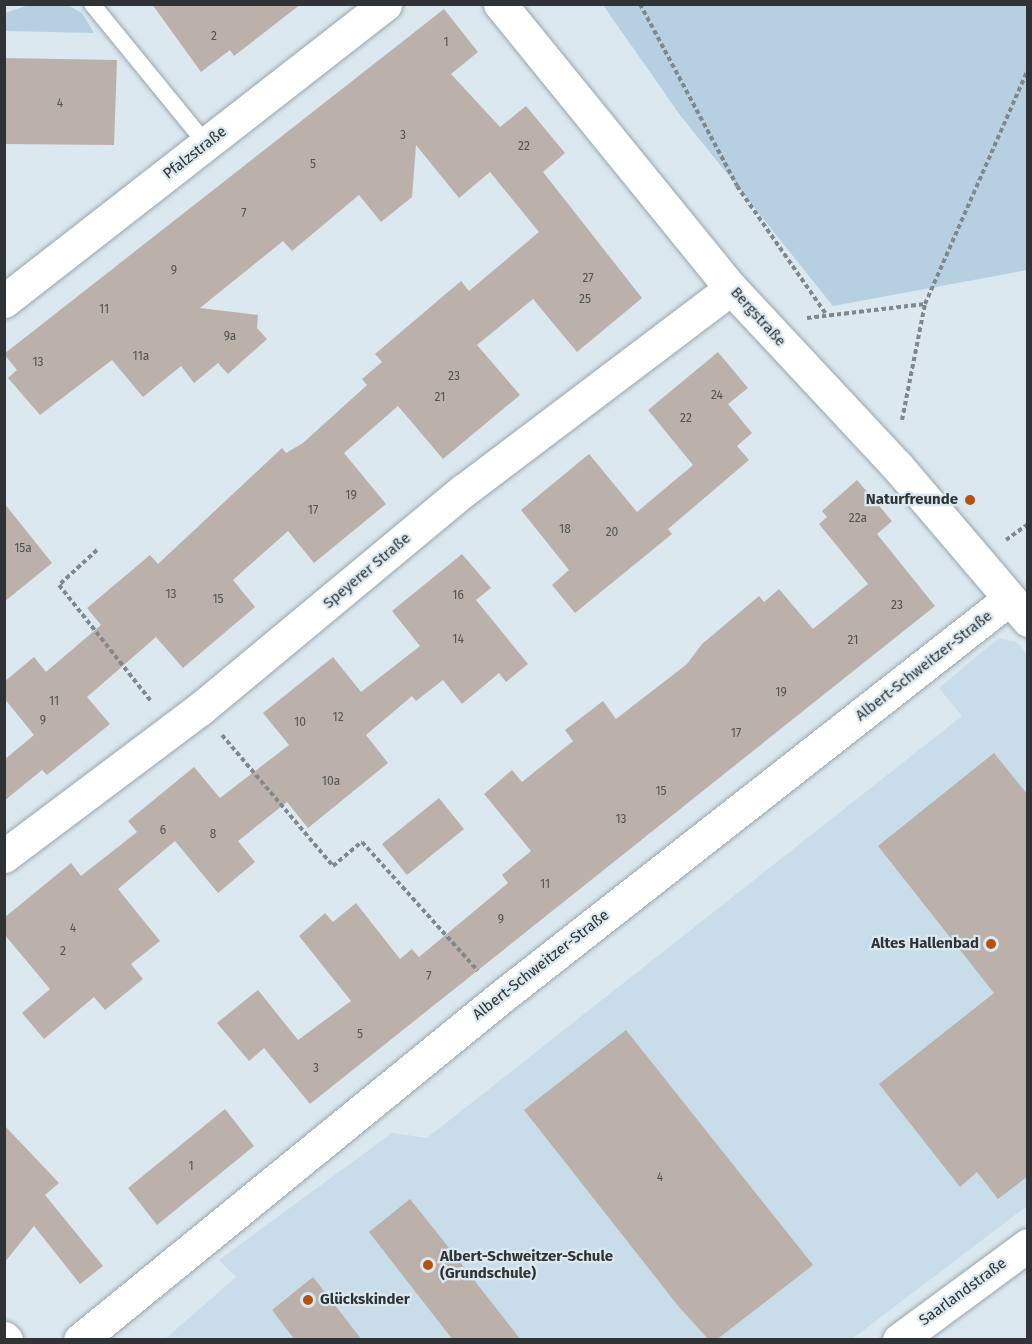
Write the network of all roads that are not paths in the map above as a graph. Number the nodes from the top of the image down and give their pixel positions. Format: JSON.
{"nodes":[{"id":1,"x":92,"y":4,"type":"edge"},
{"id":2,"x":385,"y":4,"type":"edge"},
{"id":3,"x":500,"y":4,"type":"edge"},
{"id":4,"x":206,"y":144,"type":"junction"},
{"id":5,"x":732,"y":288,"type":"junction"},
{"id":6,"x":4,"y":301,"type":"edge"},
{"id":7,"x":1018,"y":610,"type":"edge"},
{"id":8,"x":4,"y":856,"type":"edge"},
{"id":9,"x":1028,"y":1245,"type":"edge"},
{"id":10,"x":80,"y":1340,"type":"edge"},
{"id":11,"x":899,"y":1340,"type":"edge"}],
"edges":[{"from":1,"to":4,"type":"lane"},
{"from":2,"to":4,"type":"street","name":"Pfalzstraße"},
{"from":3,"to":5,"type":"street","name":"Bergstraße"},
{"from":4,"to":6,"type":"street","name":"Pfalzstraße"},
{"from":5,"to":7,"type":"street","name":"Bergstraße"},
{"from":5,"to":8,"type":"street","name":"Speyerer Straße"},
{"from":7,"to":10,"type":"street","name":"Albert-Schweitzer-Straße"},
{"from":9,"to":11,"type":"street","name":"Saarlandstraße"}]}
